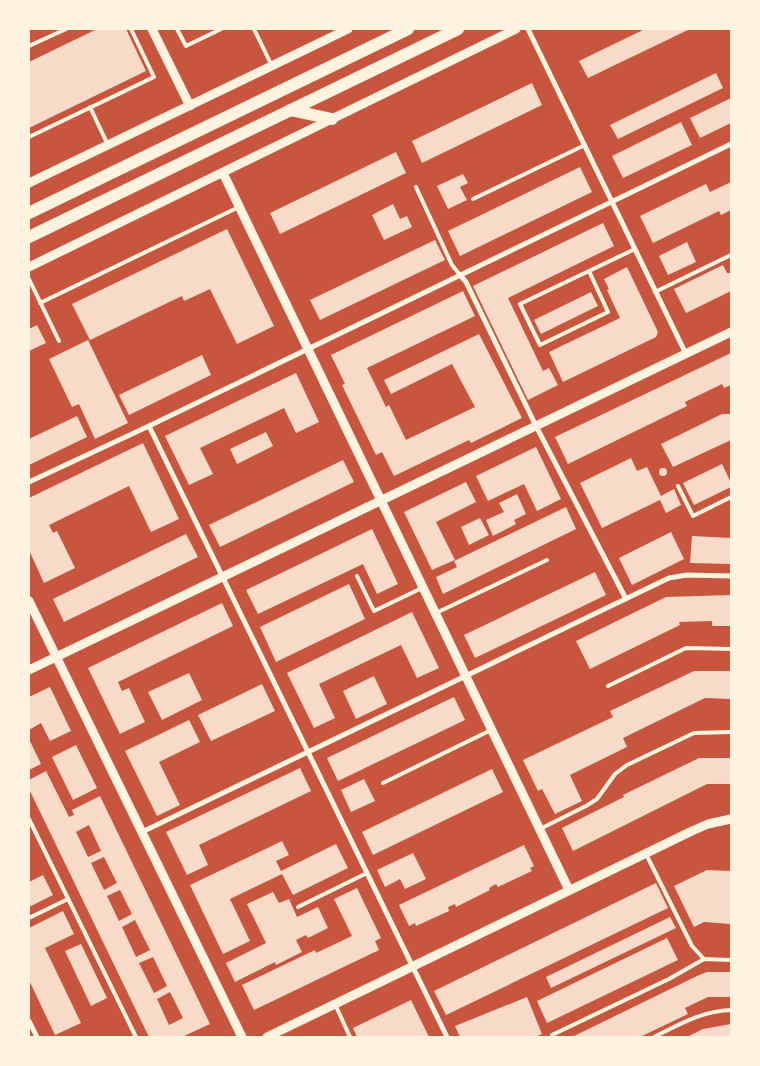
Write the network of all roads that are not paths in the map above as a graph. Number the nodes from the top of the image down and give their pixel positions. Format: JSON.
{"nodes":[{"id":1,"x":66,"y":29,"type":"edge"},
{"id":2,"x":131,"y":29,"type":"edge"},
{"id":3,"x":152,"y":29,"type":"edge"},
{"id":4,"x":177,"y":29,"type":"edge"},
{"id":5,"x":221,"y":29,"type":"edge"},
{"id":6,"x":254,"y":29,"type":"edge"},
{"id":7,"x":348,"y":29,"type":"edge"},
{"id":8,"x":408,"y":29,"type":"edge"},
{"id":9,"x":458,"y":29,"type":"edge"},
{"id":10,"x":516,"y":29,"type":"edge"},
{"id":11,"x":528,"y":29,"type":"edge"},
{"id":12,"x":29,"y":46,"type":"edge"},
{"id":13,"x":272,"y":66,"type":"junction"},
{"id":14,"x":190,"y":106,"type":"junction"},
{"id":15,"x":90,"y":108,"type":"junction"},
{"id":16,"x":290,"y":110,"type":"junction"},
{"id":17,"x":332,"y":119,"type":"junction"},
{"id":18,"x":29,"y":137,"type":"edge"},
{"id":19,"x":731,"y":144,"type":"edge"},
{"id":20,"x":108,"y":145,"type":"junction"},
{"id":21,"x":585,"y":145,"type":"junction"},
{"id":22,"x":223,"y":173,"type":"junction"},
{"id":23,"x":30,"y":180,"type":"edge"},
{"id":24,"x":416,"y":187,"type":"dead end"},
{"id":25,"x":473,"y":199,"type":"dead end"},
{"id":26,"x":612,"y":201,"type":"junction"},
{"id":27,"x":239,"y":207,"type":"junction"},
{"id":28,"x":29,"y":213,"type":"edge"},
{"id":29,"x":29,"y":237,"type":"edge"},
{"id":30,"x":635,"y":249,"type":"junction"},
{"id":31,"x":731,"y":255,"type":"edge"},
{"id":32,"x":29,"y":267,"type":"edge"},
{"id":33,"x":589,"y":271,"type":"junction"},
{"id":34,"x":460,"y":275,"type":"junction"},
{"id":35,"x":29,"y":279,"type":"edge"},
{"id":36,"x":655,"y":292,"type":"junction"},
{"id":37,"x":40,"y":303,"type":"junction"},
{"id":38,"x":731,"y":332,"type":"edge"},
{"id":39,"x":59,"y":341,"type":"dead end"},
{"id":40,"x":308,"y":349,"type":"junction"},
{"id":41,"x":686,"y":354,"type":"junction"},
{"id":42,"x":148,"y":426,"type":"junction"},
{"id":43,"x":536,"y":426,"type":"junction"},
{"id":44,"x":29,"y":482,"type":"edge"},
{"id":45,"x":678,"y":486,"type":"dead end"},
{"id":46,"x":731,"y":497,"type":"edge"},
{"id":47,"x":380,"y":501,"type":"junction"},
{"id":48,"x":547,"y":560,"type":"dead end"},
{"id":49,"x":357,"y":576,"type":"dead end"},
{"id":50,"x":731,"y":576,"type":"edge"},
{"id":51,"x":222,"y":577,"type":"junction"},
{"id":52,"x":422,"y":588,"type":"junction"},
{"id":53,"x":626,"y":599,"type":"junction"},
{"id":54,"x":29,"y":601,"type":"edge"},
{"id":55,"x":435,"y":614,"type":"junction"},
{"id":56,"x":731,"y":649,"type":"edge"},
{"id":57,"x":56,"y":657,"type":"junction"},
{"id":58,"x":29,"y":670,"type":"edge"},
{"id":59,"x":465,"y":676,"type":"junction"},
{"id":60,"x":608,"y":686,"type":"dead end"},
{"id":61,"x":491,"y":730,"type":"junction"},
{"id":62,"x":731,"y":732,"type":"edge"},
{"id":63,"x":308,"y":752,"type":"junction"},
{"id":64,"x":383,"y":783,"type":"dead end"},
{"id":65,"x":29,"y":819,"type":"edge"},
{"id":66,"x":731,"y":819,"type":"edge"},
{"id":67,"x":539,"y":830,"type":"junction"},
{"id":68,"x":142,"y":832,"type":"junction"},
{"id":69,"x":646,"y":853,"type":"junction"},
{"id":70,"x":367,"y":874,"type":"junction"},
{"id":71,"x":569,"y":890,"type":"junction"},
{"id":72,"x":68,"y":899,"type":"junction"},
{"id":73,"x":298,"y":906,"type":"dead end"},
{"id":74,"x":29,"y":918,"type":"edge"},
{"id":75,"x":704,"y":959,"type":"junction"},
{"id":76,"x":731,"y":960,"type":"edge"},
{"id":77,"x":412,"y":966,"type":"junction"},
{"id":78,"x":335,"y":1004,"type":"junction"},
{"id":79,"x":731,"y":1010,"type":"edge"},
{"id":80,"x":29,"y":1021,"type":"edge"},
{"id":81,"x":552,"y":1035,"type":"dead end"},
{"id":82,"x":37,"y":1037,"type":"edge"},
{"id":83,"x":136,"y":1037,"type":"edge"},
{"id":84,"x":242,"y":1037,"type":"edge"},
{"id":85,"x":267,"y":1037,"type":"edge"},
{"id":86,"x":350,"y":1037,"type":"edge"},
{"id":87,"x":446,"y":1037,"type":"edge"},
{"id":88,"x":654,"y":1037,"type":"edge"}],
"edges":[{"from":1,"to":12,"type":"lane"},
{"from":2,"to":15,"type":"lane"},
{"from":3,"to":14,"type":"street"},
{"from":4,"to":5,"type":"lane"},
{"from":6,"to":13,"type":"lane"},
{"from":7,"to":13,"type":"street"},
{"from":8,"to":28,"type":"main road"},
{"from":9,"to":16,"type":"main road"},
{"from":10,"to":17,"type":"street"},
{"from":11,"to":21,"type":"street"},
{"from":13,"to":14,"type":"street"},
{"from":14,"to":20,"type":"street"},
{"from":15,"to":18,"type":"lane"},
{"from":15,"to":20,"type":"lane"},
{"from":16,"to":17,"type":"main road"},
{"from":16,"to":29,"type":"main road"},
{"from":17,"to":22,"type":"street"},
{"from":19,"to":26,"type":"street"},
{"from":20,"to":23,"type":"street"},
{"from":21,"to":25,"type":"lane"},
{"from":21,"to":26,"type":"street"},
{"from":22,"to":27,"type":"street"},
{"from":22,"to":32,"type":"street"},
{"from":24,"to":34,"type":"lane"},
{"from":26,"to":30,"type":"street"},
{"from":26,"to":34,"type":"street"},
{"from":27,"to":37,"type":"lane"},
{"from":27,"to":40,"type":"street"},
{"from":30,"to":33,"type":"lane"},
{"from":30,"to":36,"type":"street"},
{"from":31,"to":36,"type":"lane"},
{"from":33,"to":33,"type":"lane"},
{"from":34,"to":40,"type":"street"},
{"from":34,"to":43,"type":"street"},
{"from":35,"to":37,"type":"lane"},
{"from":36,"to":41,"type":"street"},
{"from":37,"to":39,"type":"lane"},
{"from":38,"to":41,"type":"street"},
{"from":40,"to":42,"type":"street"},
{"from":40,"to":47,"type":"street"},
{"from":41,"to":43,"type":"street"},
{"from":42,"to":44,"type":"street"},
{"from":42,"to":51,"type":"street"},
{"from":43,"to":47,"type":"street"},
{"from":43,"to":53,"type":"street"},
{"from":45,"to":46,"type":"lane"},
{"from":47,"to":51,"type":"street"},
{"from":47,"to":52,"type":"street"},
{"from":48,"to":55,"type":"lane"},
{"from":49,"to":52,"type":"lane"},
{"from":50,"to":53,"type":"street"},
{"from":51,"to":57,"type":"street"},
{"from":51,"to":63,"type":"street"},
{"from":52,"to":55,"type":"street"},
{"from":53,"to":59,"type":"street"},
{"from":54,"to":57,"type":"street"},
{"from":55,"to":59,"type":"street"},
{"from":56,"to":60,"type":"lane"},
{"from":57,"to":58,"type":"street"},
{"from":57,"to":68,"type":"street"},
{"from":59,"to":61,"type":"street"},
{"from":59,"to":63,"type":"street"},
{"from":61,"to":64,"type":"lane"},
{"from":61,"to":67,"type":"street"},
{"from":62,"to":67,"type":"lane"},
{"from":63,"to":68,"type":"street"},
{"from":63,"to":70,"type":"street"},
{"from":65,"to":72,"type":"lane"},
{"from":66,"to":69,"type":"street"},
{"from":67,"to":71,"type":"street"},
{"from":68,"to":84,"type":"street"},
{"from":69,"to":71,"type":"street"},
{"from":69,"to":75,"type":"lane"},
{"from":70,"to":73,"type":"lane"},
{"from":70,"to":77,"type":"street"},
{"from":71,"to":77,"type":"street"},
{"from":72,"to":74,"type":"lane"},
{"from":72,"to":83,"type":"lane"},
{"from":75,"to":76,"type":"lane"},
{"from":75,"to":81,"type":"lane"},
{"from":77,"to":78,"type":"street"},
{"from":77,"to":87,"type":"street"},
{"from":78,"to":85,"type":"street"},
{"from":78,"to":86,"type":"lane"},
{"from":79,"to":88,"type":"lane"},
{"from":80,"to":82,"type":"street"}]}
